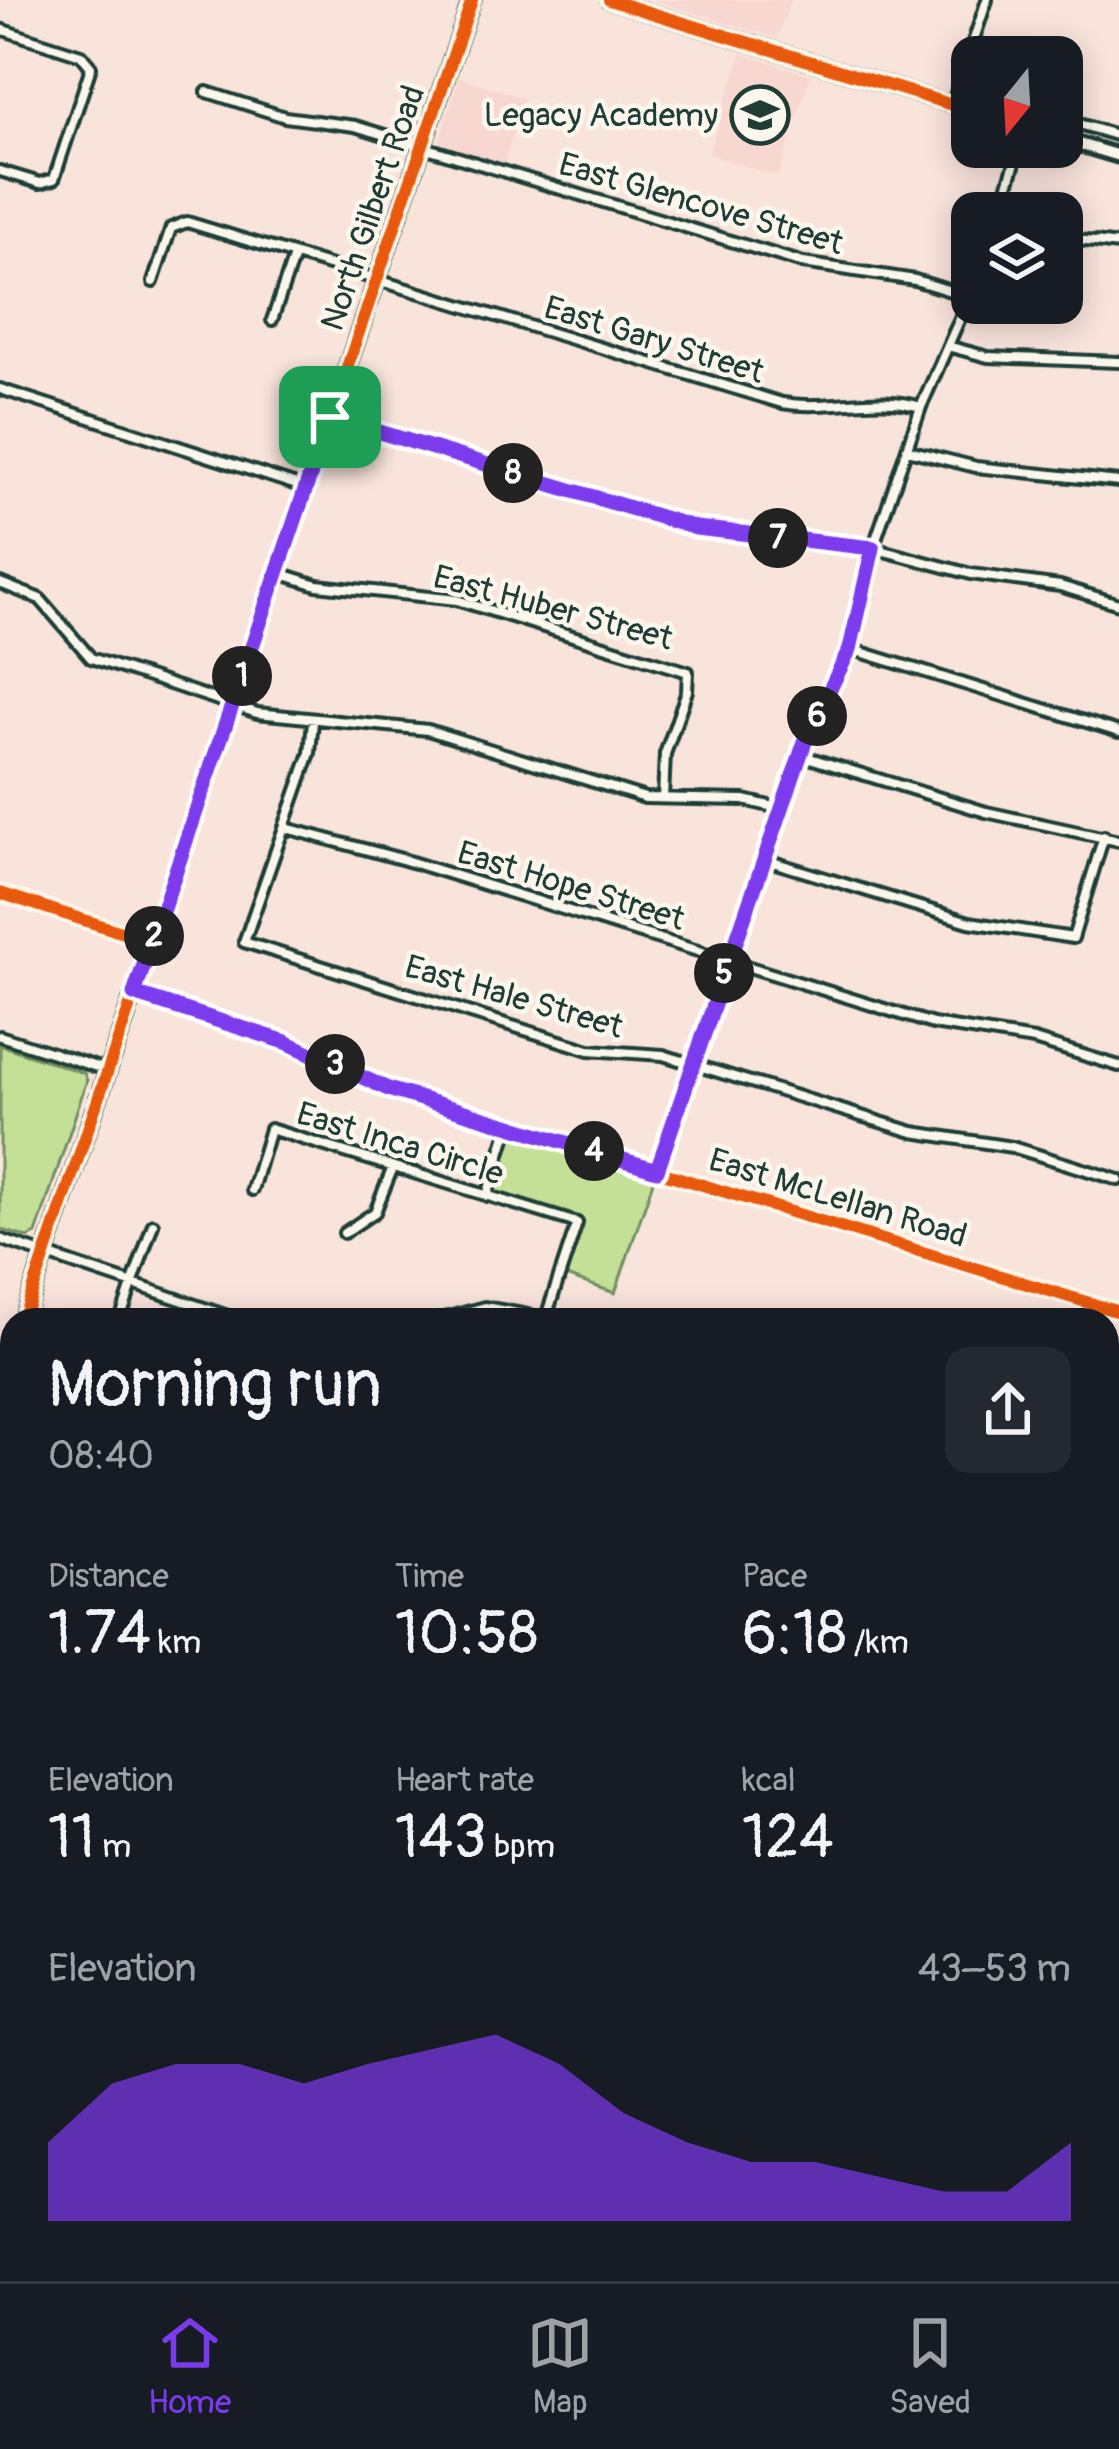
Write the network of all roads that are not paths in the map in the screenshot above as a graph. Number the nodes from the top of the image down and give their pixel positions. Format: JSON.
{"nodes":[{"id":1,"x":472,"y":0,"type":"edge"},
{"id":2,"x":609,"y":0,"type":"edge"},
{"id":3,"x":987,"y":0,"type":"edge"},
{"id":4,"x":0,"y":29,"type":"edge"},
{"id":5,"x":974,"y":36,"type":"edge"},
{"id":6,"x":207,"y":92,"type":"dead end"},
{"id":7,"x":951,"y":105,"type":"edge"},
{"id":8,"x":1083,"y":125,"type":"edge"},
{"id":9,"x":1119,"y":136,"type":"edge"},
{"id":10,"x":1083,"y":145,"type":"edge"},
{"id":11,"x":422,"y":147,"type":"junction"},
{"id":12,"x":1119,"y":156,"type":"edge"},
{"id":13,"x":0,"y":171,"type":"edge"},
{"id":14,"x":1083,"y":241,"type":"edge"},
{"id":15,"x":1119,"y":245,"type":"edge"},
{"id":16,"x":294,"y":256,"type":"junction"},
{"id":17,"x":153,"y":282,"type":"dead end"},
{"id":18,"x":376,"y":282,"type":"junction"},
{"id":19,"x":951,"y":289,"type":"edge"},
{"id":20,"x":272,"y":320,"type":"dead end"},
{"id":21,"x":959,"y":324,"type":"edge"},
{"id":22,"x":951,"y":346,"type":"junction"},
{"id":23,"x":1119,"y":362,"type":"edge"},
{"id":24,"x":0,"y":389,"type":"edge"},
{"id":25,"x":921,"y":407,"type":"junction"},
{"id":26,"x":330,"y":417,"type":"junction"},
{"id":27,"x":908,"y":450,"type":"junction"},
{"id":28,"x":1119,"y":482,"type":"edge"},
{"id":29,"x":306,"y":488,"type":"junction"},
{"id":30,"x":873,"y":548,"type":"junction"},
{"id":31,"x":277,"y":573,"type":"junction"},
{"id":32,"x":0,"y":583,"type":"edge"},
{"id":33,"x":1119,"y":604,"type":"edge"},
{"id":34,"x":850,"y":649,"type":"junction"},
{"id":35,"x":232,"y":704,"type":"junction"},
{"id":36,"x":313,"y":721,"type":"junction"},
{"id":37,"x":1119,"y":732,"type":"edge"},
{"id":38,"x":800,"y":754,"type":"junction"},
{"id":39,"x":663,"y":797,"type":"junction"},
{"id":40,"x":782,"y":809,"type":"junction"},
{"id":41,"x":286,"y":828,"type":"junction"},
{"id":42,"x":1104,"y":836,"type":"junction"},
{"id":43,"x":1119,"y":841,"type":"edge"},
{"id":44,"x":764,"y":859,"type":"junction"},
{"id":45,"x":0,"y":893,"type":"edge"},
{"id":46,"x":152,"y":942,"type":"junction"},
{"id":47,"x":728,"y":961,"type":"junction"},
{"id":48,"x":134,"y":994,"type":"junction"},
{"id":49,"x":0,"y":1036,"type":"edge"},
{"id":50,"x":692,"y":1062,"type":"junction"},
{"id":51,"x":1119,"y":1066,"type":"edge"},
{"id":52,"x":108,"y":1071,"type":"junction"},
{"id":53,"x":509,"y":1125,"type":"junction"},
{"id":54,"x":393,"y":1167,"type":"junction"},
{"id":55,"x":657,"y":1170,"type":"junction"},
{"id":56,"x":1119,"y":1180,"type":"edge"},
{"id":57,"x":252,"y":1190,"type":"dead end"},
{"id":58,"x":488,"y":1196,"type":"junction"},
{"id":59,"x":153,"y":1224,"type":"dead end"},
{"id":60,"x":344,"y":1233,"type":"dead end"},
{"id":61,"x":0,"y":1239,"type":"edge"},
{"id":62,"x":45,"y":1255,"type":"junction"},
{"id":63,"x":133,"y":1284,"type":"junction"},
{"id":64,"x":27,"y":1308,"type":"edge"},
{"id":65,"x":124,"y":1308,"type":"edge"},
{"id":66,"x":204,"y":1308,"type":"edge"},
{"id":67,"x":552,"y":1308,"type":"edge"},
{"id":68,"x":1106,"y":1308,"type":"edge"}],
"edges":[{"from":1,"to":11,"type":"main road","name":"North Gilbert Road"},
{"from":2,"to":7,"type":"main road"},
{"from":3,"to":5,"type":"street"},
{"from":4,"to":13,"type":"street"},
{"from":6,"to":11,"type":"street","name":"East Glencove Street"},
{"from":8,"to":9,"type":"street"},
{"from":10,"to":12,"type":"main road"},
{"from":11,"to":18,"type":"main road","name":"North Gilbert Road"},
{"from":11,"to":19,"type":"street","name":"East Glencove Street"},
{"from":14,"to":15,"type":"street"},
{"from":16,"to":17,"type":"street","name":"East Gary Street"},
{"from":16,"to":18,"type":"street","name":"East Gary Street"},
{"from":16,"to":20,"type":"street"},
{"from":18,"to":25,"type":"street","name":"East Gary Street"},
{"from":18,"to":26,"type":"main road","name":"North Gilbert Road"},
{"from":21,"to":22,"type":"street"},
{"from":22,"to":23,"type":"street"},
{"from":22,"to":25,"type":"street"},
{"from":24,"to":29,"type":"street"},
{"from":25,"to":27,"type":"street"},
{"from":26,"to":29,"type":"main road","name":"North Gilbert Road"},
{"from":26,"to":30,"type":"street"},
{"from":27,"to":28,"type":"street"},
{"from":27,"to":30,"type":"street"},
{"from":29,"to":31,"type":"main road","name":"North Gilbert Road"},
{"from":30,"to":33,"type":"street"},
{"from":30,"to":34,"type":"street"},
{"from":31,"to":35,"type":"main road","name":"North Gilbert Road"},
{"from":31,"to":39,"type":"street","name":"East Huber Street"},
{"from":32,"to":35,"type":"street"},
{"from":34,"to":37,"type":"street"},
{"from":34,"to":38,"type":"street"},
{"from":35,"to":36,"type":"street"},
{"from":35,"to":46,"type":"main road","name":"North Gilbert Road"},
{"from":36,"to":39,"type":"street"},
{"from":36,"to":41,"type":"street"},
{"from":38,"to":40,"type":"street"},
{"from":38,"to":42,"type":"street"},
{"from":39,"to":40,"type":"street"},
{"from":40,"to":44,"type":"street"},
{"from":41,"to":47,"type":"street","name":"East Hope Street"},
{"from":41,"to":50,"type":"street","name":"East Hale Street"},
{"from":42,"to":43,"type":"street"},
{"from":42,"to":44,"type":"street"},
{"from":44,"to":47,"type":"street"},
{"from":45,"to":46,"type":"street"},
{"from":46,"to":48,"type":"main road","name":"North Gilbert Road"},
{"from":47,"to":50,"type":"street"},
{"from":47,"to":51,"type":"street","name":"East Hope Street"},
{"from":48,"to":52,"type":"main road","name":"North Gilbert Road"},
{"from":48,"to":53,"type":"street","name":"East McLellan Road"},
{"from":49,"to":52,"type":"street"},
{"from":50,"to":55,"type":"street"},
{"from":50,"to":56,"type":"street","name":"East Hale Street"},
{"from":52,"to":62,"type":"main road","name":"North Gilbert Road"},
{"from":53,"to":55,"type":"street","name":"East McLellan Road"},
{"from":53,"to":58,"type":"street"},
{"from":54,"to":57,"type":"street","name":"East Inca Circle"},
{"from":54,"to":58,"type":"street","name":"East Inca Circle"},
{"from":54,"to":60,"type":"street"},
{"from":55,"to":68,"type":"street","name":"East McLellan Road"},
{"from":58,"to":67,"type":"street","name":"East Inca Circle"},
{"from":59,"to":63,"type":"street"},
{"from":61,"to":62,"type":"street"},
{"from":62,"to":63,"type":"street"},
{"from":62,"to":64,"type":"main road","name":"North Gilbert Road"},
{"from":63,"to":65,"type":"street"},
{"from":63,"to":66,"type":"street"}]}
